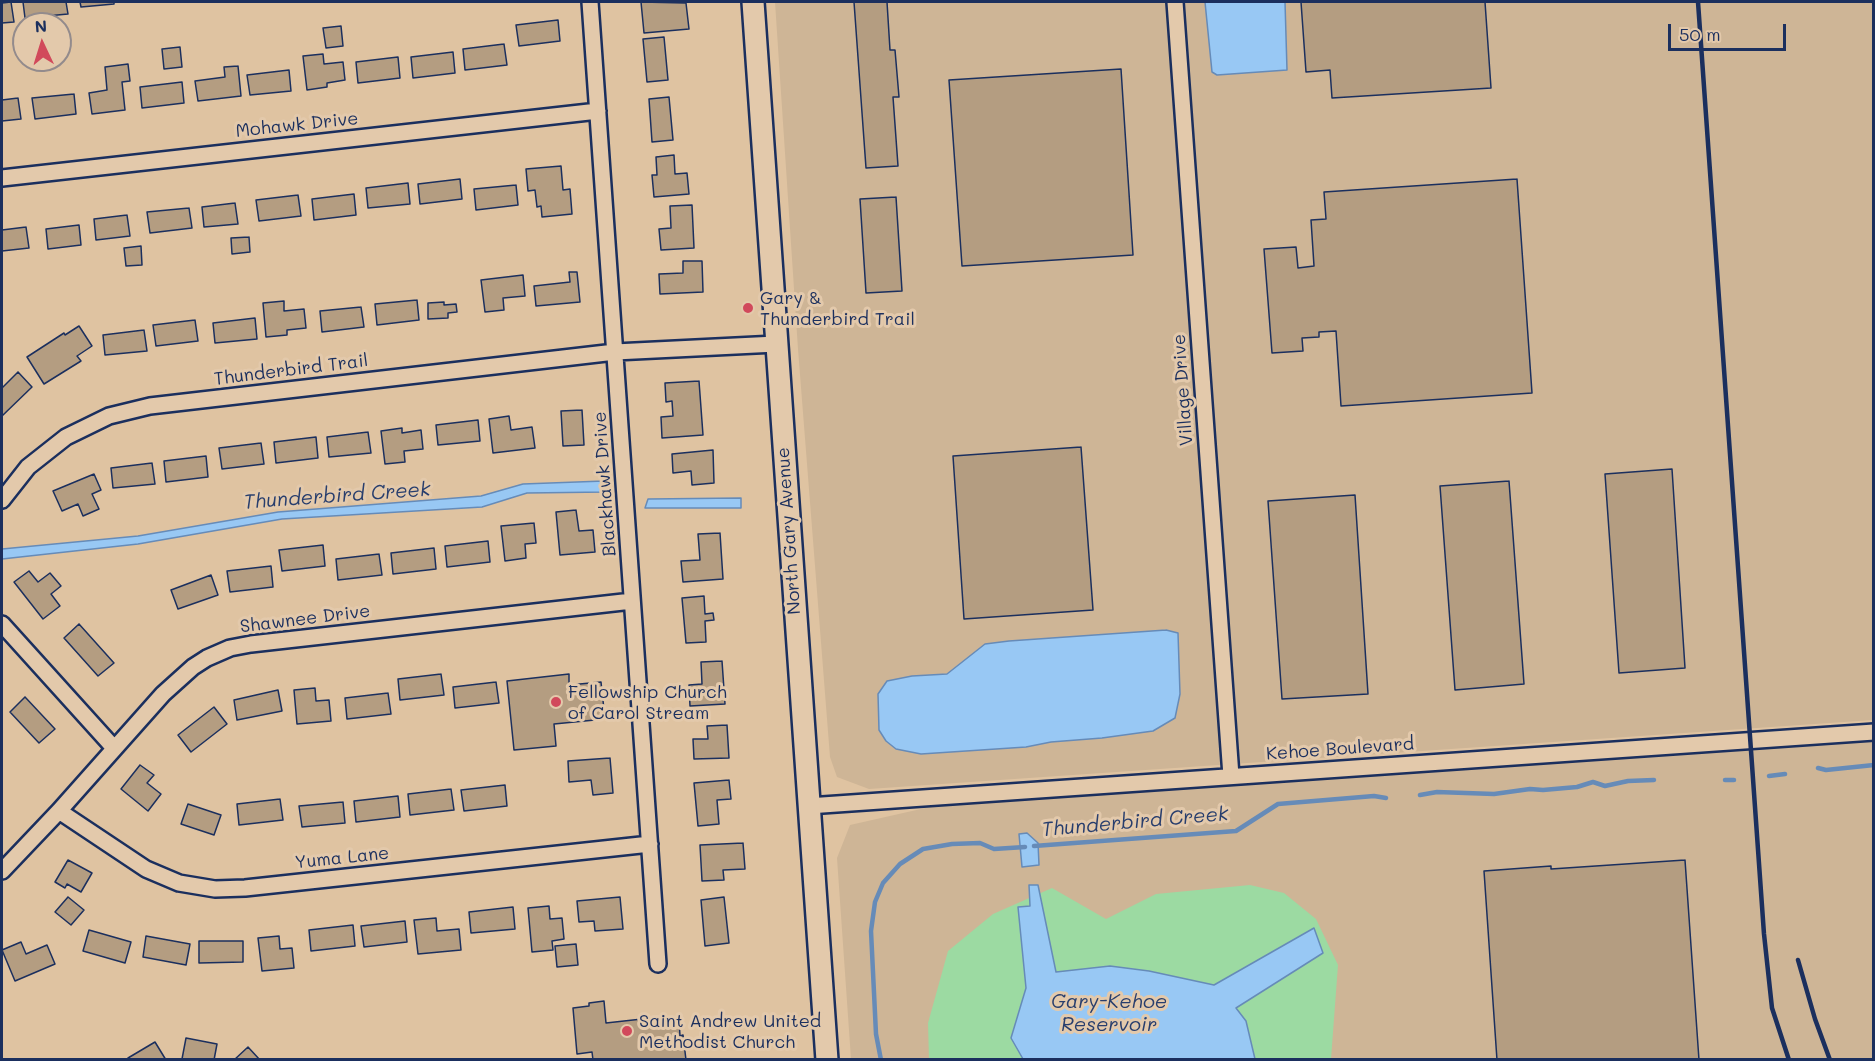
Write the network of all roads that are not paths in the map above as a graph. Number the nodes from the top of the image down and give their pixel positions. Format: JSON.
{"nodes":[{"id":1,"x":590,"y":2,"type":"edge"},
{"id":2,"x":753,"y":2,"type":"edge"},
{"id":3,"x":1175,"y":2,"type":"edge"},
{"id":4,"x":598,"y":111,"type":"junction"},
{"id":5,"x":2,"y":178,"type":"edge"},
{"id":6,"x":777,"y":344,"type":"junction"},
{"id":7,"x":615,"y":352,"type":"junction"},
{"id":8,"x":2,"y":500,"type":"edge"},
{"id":9,"x":632,"y":601,"type":"junction"},
{"id":10,"x":2,"y":624,"type":"edge"},
{"id":11,"x":1874,"y":732,"type":"edge"},
{"id":12,"x":114,"y":748,"type":"junction"},
{"id":13,"x":1231,"y":776,"type":"junction"},
{"id":14,"x":808,"y":806,"type":"junction"},
{"id":15,"x":59,"y":811,"type":"junction"},
{"id":16,"x":650,"y":844,"type":"junction"},
{"id":17,"x":2,"y":871,"type":"edge"},
{"id":18,"x":658,"y":964,"type":"dead end"},
{"id":19,"x":827,"y":1059,"type":"edge"}],
"edges":[{"from":1,"to":4,"type":"street","name":"Blackhawk Drive"},
{"from":2,"to":6,"type":"street","name":"North Gary Avenue"},
{"from":3,"to":13,"type":"street","name":"Village Drive"},
{"from":4,"to":5,"type":"street","name":"Mohawk Drive"},
{"from":4,"to":7,"type":"street","name":"Blackhawk Drive"},
{"from":6,"to":7,"type":"street","name":"Thunderbird Trail"},
{"from":6,"to":14,"type":"street","name":"North Gary Avenue"},
{"from":7,"to":8,"type":"street","name":"Thunderbird Trail"},
{"from":7,"to":9,"type":"street","name":"Blackhawk Drive"},
{"from":9,"to":12,"type":"street","name":"Shawnee Drive"},
{"from":9,"to":16,"type":"street","name":"Blackhawk Drive"},
{"from":10,"to":12,"type":"street"},
{"from":11,"to":13,"type":"street","name":"Kehoe Boulevard"},
{"from":12,"to":15,"type":"street","name":"Shawnee Drive"},
{"from":13,"to":14,"type":"street","name":"Kehoe Boulevard"},
{"from":14,"to":19,"type":"street","name":"North Gary Avenue"},
{"from":15,"to":16,"type":"street","name":"Yuma Lane"},
{"from":15,"to":17,"type":"street","name":"Shawnee Drive"},
{"from":16,"to":18,"type":"street","name":"Blackhawk Drive"}]}
